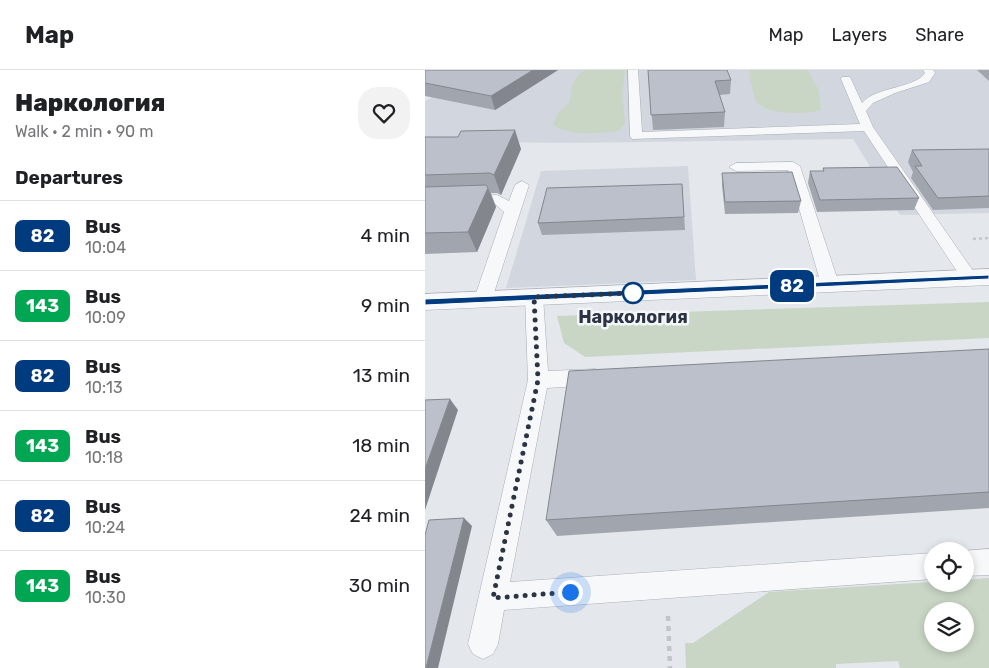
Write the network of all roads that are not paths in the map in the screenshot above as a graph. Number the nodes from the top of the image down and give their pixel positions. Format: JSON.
{"nodes":[{"id":1,"x":633,"y":70,"type":"edge"},
{"id":2,"x":928,"y":70,"type":"edge"},
{"id":3,"x":846,"y":79,"type":"dead end"},
{"id":4,"x":860,"y":111,"type":"junction"},
{"id":5,"x":867,"y":127,"type":"junction"},
{"id":6,"x":736,"y":167,"type":"dead end"},
{"id":7,"x":522,"y":185,"type":"dead end"},
{"id":8,"x":425,"y":200,"type":"edge"},
{"id":9,"x":512,"y":211,"type":"junction"},
{"id":10,"x":979,"y":278,"type":"edge"},
{"id":11,"x":830,"y":284,"type":"junction"},
{"id":12,"x":534,"y":297,"type":"junction"},
{"id":13,"x":483,"y":299,"type":"junction"},
{"id":14,"x":425,"y":302,"type":"edge"},
{"id":15,"x":617,"y":376,"type":"edge"},
{"id":16,"x":538,"y":380,"type":"junction"},
{"id":17,"x":989,"y":562,"type":"edge"},
{"id":18,"x":974,"y":563,"type":"edge"},
{"id":19,"x":924,"y":567,"type":"edge"},
{"id":20,"x":493,"y":598,"type":"junction"},
{"id":21,"x":483,"y":644,"type":"dead end"}],
"edges":[{"from":1,"to":5,"type":"lane"},
{"from":2,"to":4,"type":"lane"},
{"from":3,"to":4,"type":"lane"},
{"from":4,"to":5,"type":"lane"},
{"from":5,"to":10,"type":"lane"},
{"from":6,"to":11,"type":"lane"},
{"from":7,"to":9,"type":"lane"},
{"from":8,"to":9,"type":"lane"},
{"from":9,"to":13,"type":"lane"},
{"from":10,"to":11,"type":"street"},
{"from":11,"to":12,"type":"street"},
{"from":12,"to":13,"type":"street"},
{"from":12,"to":16,"type":"lane"},
{"from":13,"to":14,"type":"street"},
{"from":15,"to":16,"type":"lane"},
{"from":16,"to":20,"type":"lane"},
{"from":17,"to":18,"type":"lane"},
{"from":19,"to":20,"type":"lane"},
{"from":20,"to":21,"type":"lane"}]}
